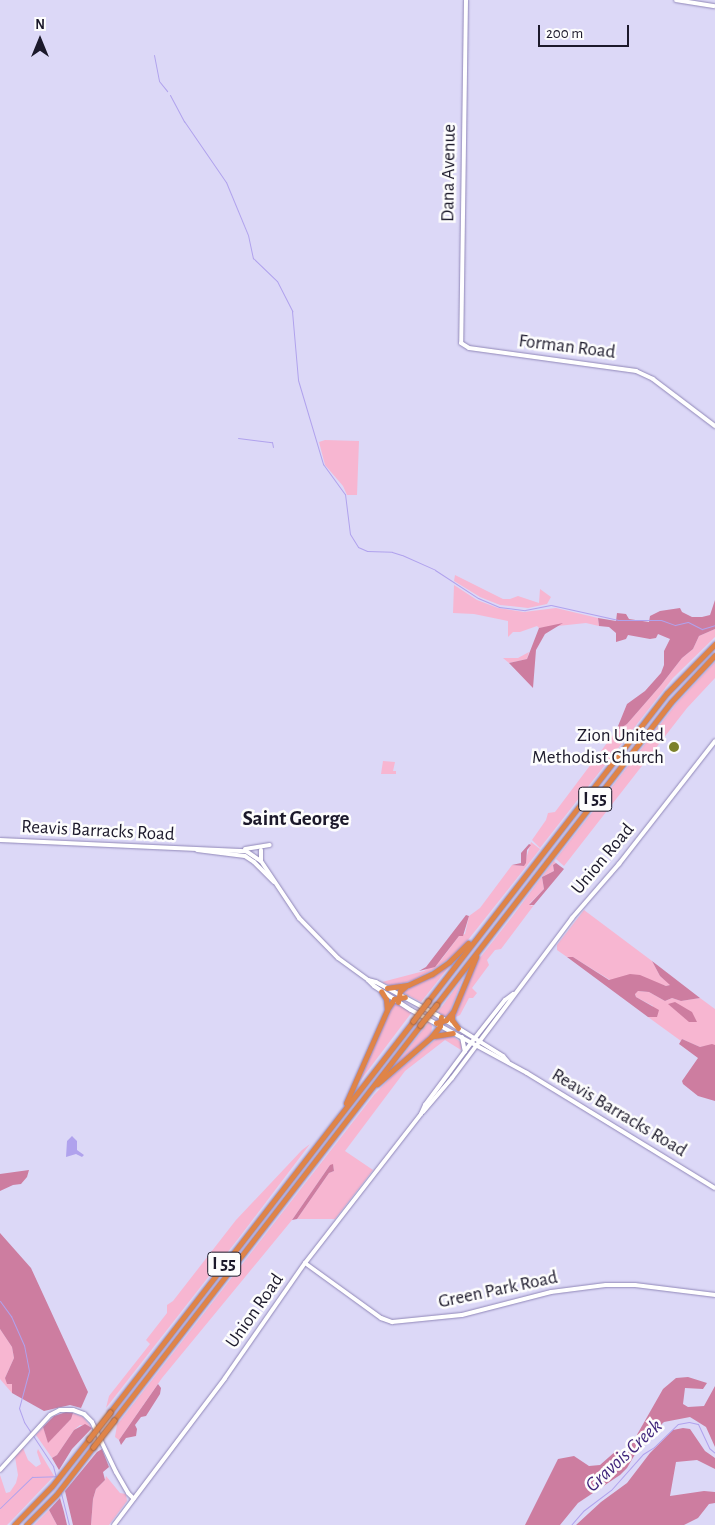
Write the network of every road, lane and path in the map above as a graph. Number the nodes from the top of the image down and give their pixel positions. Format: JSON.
{"nodes":[{"id":1,"x":466,"y":0,"type":"edge"},
{"id":2,"x":676,"y":0,"type":"edge"},
{"id":3,"x":715,"y":6,"type":"edge"},
{"id":4,"x":462,"y":345,"type":"joint"},
{"id":5,"x":715,"y":426,"type":"edge"},
{"id":6,"x":715,"y":644,"type":"edge"},
{"id":7,"x":715,"y":655,"type":"edge"},
{"id":8,"x":715,"y":742,"type":"edge"},
{"id":9,"x":0,"y":840,"type":"edge"},
{"id":10,"x":270,"y":844,"type":"dead end"},
{"id":11,"x":194,"y":849,"type":"junction"},
{"id":12,"x":243,"y":850,"type":"junction"},
{"id":13,"x":262,"y":850,"type":"dead end"},
{"id":14,"x":260,"y":861,"type":"junction"},
{"id":15,"x":274,"y":882,"type":"junction"},
{"id":16,"x":478,"y":935,"type":"junction"},
{"id":17,"x":480,"y":947,"type":"junction"},
{"id":18,"x":368,"y":980,"type":"junction"},
{"id":19,"x":408,"y":985,"type":"junction"},
{"id":20,"x":387,"y":988,"type":"junction"},
{"id":21,"x":381,"y":991,"type":"junction"},
{"id":22,"x":513,"y":994,"type":"junction"},
{"id":23,"x":405,"y":997,"type":"joint"},
{"id":24,"x":397,"y":998,"type":"junction"},
{"id":25,"x":388,"y":1010,"type":"junction"},
{"id":26,"x":452,"y":1012,"type":"junction"},
{"id":27,"x":441,"y":1022,"type":"junction"},
{"id":28,"x":455,"y":1030,"type":"junction"},
{"id":29,"x":431,"y":1037,"type":"junction"},
{"id":30,"x":462,"y":1038,"type":"junction"},
{"id":31,"x":475,"y":1039,"type":"junction"},
{"id":32,"x":480,"y":1042,"type":"junction"},
{"id":33,"x":471,"y":1043,"type":"junction"},
{"id":34,"x":476,"y":1046,"type":"junction"},
{"id":35,"x":465,"y":1052,"type":"junction"},
{"id":36,"x":508,"y":1062,"type":"junction"},
{"id":37,"x":370,"y":1089,"type":"junction"},
{"id":38,"x":420,"y":1114,"type":"junction"},
{"id":39,"x":339,"y":1117,"type":"junction"},
{"id":40,"x":715,"y":1188,"type":"edge"},
{"id":41,"x":305,"y":1263,"type":"junction"},
{"id":42,"x":715,"y":1295,"type":"edge"},
{"id":43,"x":0,"y":1470,"type":"edge"},
{"id":44,"x":134,"y":1499,"type":"junction"},
{"id":45,"x":14,"y":1525,"type":"edge"},
{"id":46,"x":26,"y":1525,"type":"edge"},
{"id":47,"x":114,"y":1525,"type":"edge"}],
"edges":[{"from":1,"to":4,"type":"main road","name":"Dana Avenue"},
{"from":2,"to":3,"type":"main road"},
{"from":4,"to":5,"type":"main road","name":"Forman Road"},
{"from":6,"to":16,"type":"highway","number":"I 55"},
{"from":7,"to":17,"type":"highway","number":"I 55"},
{"from":8,"to":22,"type":"main road","name":"Union Road"},
{"from":9,"to":11,"type":"main road","name":"Reavis Barracks Road"},
{"from":10,"to":12,"type":"main road"},
{"from":11,"to":12,"type":"main road","name":"Reavis Barracks Road"},
{"from":11,"to":15,"type":"main road","name":"Reavis Barracks Road"},
{"from":12,"to":14,"type":"main road","name":"Reavis Barracks Road"},
{"from":13,"to":14,"type":"main road"},
{"from":14,"to":15,"type":"main road","name":"Reavis Barracks Road"},
{"from":15,"to":18,"type":"main road","name":"Reavis Barracks Road"},
{"from":16,"to":19,"type":"highway"},
{"from":16,"to":39,"type":"highway","number":"I 55","bridge":true},
{"from":17,"to":26,"type":"highway"},
{"from":17,"to":37,"type":"highway","number":"I 55","bridge":true},
{"from":18,"to":20,"type":"main road","name":"Reavis Barracks Road"},
{"from":18,"to":21,"type":"main road","name":"Reavis Barracks Road"},
{"from":19,"to":20,"type":"highway"},
{"from":19,"to":24,"type":"highway"},
{"from":20,"to":24,"type":"main road","name":"Reavis Barracks Road"},
{"from":21,"to":24,"type":"main road","name":"Reavis Barracks Road"},
{"from":21,"to":25,"type":"highway"},
{"from":22,"to":31,"type":"main road","name":"Union Road"},
{"from":22,"to":32,"type":"main road","name":"Union Road"},
{"from":23,"to":24,"type":"highway"},
{"from":23,"to":27,"type":"main road","name":"Reavis Barracks Road"},
{"from":24,"to":25,"type":"highway"},
{"from":24,"to":27,"type":"main road","name":"Reavis Barracks Road"},
{"from":25,"to":39,"type":"highway"},
{"from":26,"to":27,"type":"highway"},
{"from":26,"to":28,"type":"highway"},
{"from":27,"to":28,"type":"main road","name":"Reavis Barracks Road"},
{"from":27,"to":28,"type":"main road","name":"Reavis Barracks Road"},
{"from":27,"to":29,"type":"highway"},
{"from":28,"to":29,"type":"highway"},
{"from":28,"to":30,"type":"main road","name":"Reavis Barracks Road"},
{"from":28,"to":31,"type":"main road","name":"Reavis Barracks Road"},
{"from":29,"to":37,"type":"highway"},
{"from":30,"to":33,"type":"main road","name":"Reavis Barracks Road"},
{"from":30,"to":35,"type":"main road"},
{"from":31,"to":32,"type":"main road","name":"Reavis Barracks Road"},
{"from":31,"to":33,"type":"main road","name":"Union Road"},
{"from":32,"to":34,"type":"main road","name":"Union Road"},
{"from":32,"to":36,"type":"main road","name":"Reavis Barracks Road"},
{"from":33,"to":34,"type":"main road","name":"Reavis Barracks Road"},
{"from":33,"to":35,"type":"main road","name":"Union Road"},
{"from":34,"to":36,"type":"main road","name":"Reavis Barracks Road"},
{"from":34,"to":38,"type":"main road","name":"Union Road"},
{"from":35,"to":38,"type":"main road","name":"Union Road"},
{"from":36,"to":40,"type":"main road","name":"Reavis Barracks Road"},
{"from":37,"to":46,"type":"highway","number":"I 55","bridge":true},
{"from":38,"to":41,"type":"main road","name":"Union Road"},
{"from":39,"to":45,"type":"highway","number":"I 55","bridge":true},
{"from":41,"to":42,"type":"main road","name":"Green Park Road"},
{"from":41,"to":44,"type":"main road","name":"Union Road"},
{"from":43,"to":44,"type":"main road"},
{"from":44,"to":47,"type":"main road","name":"Union Road"}]}
